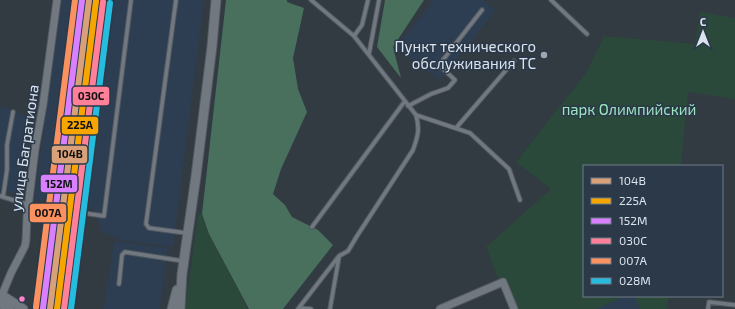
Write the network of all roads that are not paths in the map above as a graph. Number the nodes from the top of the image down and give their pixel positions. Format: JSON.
{"nodes":[{"id":1,"x":56,"y":0,"type":"edge"},
{"id":2,"x":131,"y":0,"type":"edge"},
{"id":3,"x":176,"y":0,"type":"edge"},
{"id":4,"x":216,"y":0,"type":"edge"},
{"id":5,"x":311,"y":0,"type":"edge"},
{"id":6,"x":368,"y":0,"type":"edge"},
{"id":7,"x":379,"y":0,"type":"edge"},
{"id":8,"x":551,"y":0,"type":"edge"},
{"id":9,"x":482,"y":10,"type":"dead end"},
{"id":10,"x":587,"y":34,"type":"dead end"},
{"id":11,"x":354,"y":36,"type":"junction"},
{"id":12,"x":369,"y":54,"type":"junction"},
{"id":13,"x":514,"y":61,"type":"dead end"},
{"id":14,"x":404,"y":101,"type":"junction"},
{"id":15,"x":408,"y":106,"type":"junction"},
{"id":16,"x":13,"y":112,"type":"dead end"},
{"id":17,"x":416,"y":114,"type":"junction"},
{"id":18,"x":456,"y":128,"type":"junction"},
{"id":19,"x":2,"y":196,"type":"edge"},
{"id":20,"x":520,"y":200,"type":"dead end"},
{"id":21,"x":28,"y":205,"type":"junction"},
{"id":22,"x":312,"y":227,"type":"dead end"},
{"id":23,"x":188,"y":233,"type":"junction"},
{"id":24,"x":339,"y":256,"type":"junction"},
{"id":25,"x":184,"y":262,"type":"junction"},
{"id":26,"x":182,"y":274,"type":"junction"},
{"id":27,"x":118,"y":284,"type":"dead end"},
{"id":28,"x":2,"y":302,"type":"edge"},
{"id":29,"x":735,"y":305,"type":"edge"},
{"id":30,"x":299,"y":308,"type":"edge"},
{"id":31,"x":23,"y":309,"type":"edge"},
{"id":32,"x":172,"y":309,"type":"edge"},
{"id":33,"x":180,"y":309,"type":"edge"},
{"id":34,"x":311,"y":309,"type":"edge"},
{"id":35,"x":330,"y":309,"type":"edge"},
{"id":36,"x":440,"y":309,"type":"edge"},
{"id":37,"x":514,"y":309,"type":"edge"},
{"id":38,"x":708,"y":309,"type":"edge"}],
"edges":[{"from":1,"to":21,"type":"street","name":"улица Багратиона"},
{"from":2,"to":21,"type":"lane"},
{"from":3,"to":23,"type":"lane"},
{"from":4,"to":23,"type":"street"},
{"from":5,"to":11,"type":"lane"},
{"from":6,"to":11,"type":"lane"},
{"from":7,"to":12,"type":"lane"},
{"from":8,"to":10,"type":"lane"},
{"from":9,"to":15,"type":"lane"},
{"from":11,"to":12,"type":"lane"},
{"from":12,"to":14,"type":"lane"},
{"from":13,"to":18,"type":"lane"},
{"from":14,"to":15,"type":"lane"},
{"from":14,"to":22,"type":"lane"},
{"from":15,"to":17,"type":"lane"},
{"from":16,"to":19,"type":"lane"},
{"from":17,"to":18,"type":"lane"},
{"from":17,"to":24,"type":"lane"},
{"from":18,"to":20,"type":"lane"},
{"from":19,"to":21,"type":"lane"},
{"from":21,"to":28,"type":"street","name":"улица Багратиона"},
{"from":23,"to":25,"type":"street"},
{"from":24,"to":30,"type":"lane"},
{"from":24,"to":35,"type":"lane"},
{"from":25,"to":26,"type":"street"},
{"from":25,"to":27,"type":"lane"},
{"from":26,"to":32,"type":"street"},
{"from":26,"to":33,"type":"street"},
{"from":28,"to":31,"type":"street"},
{"from":29,"to":38,"type":"lane"},
{"from":30,"to":34,"type":"lane"},
{"from":36,"to":37,"type":"street"}]}
